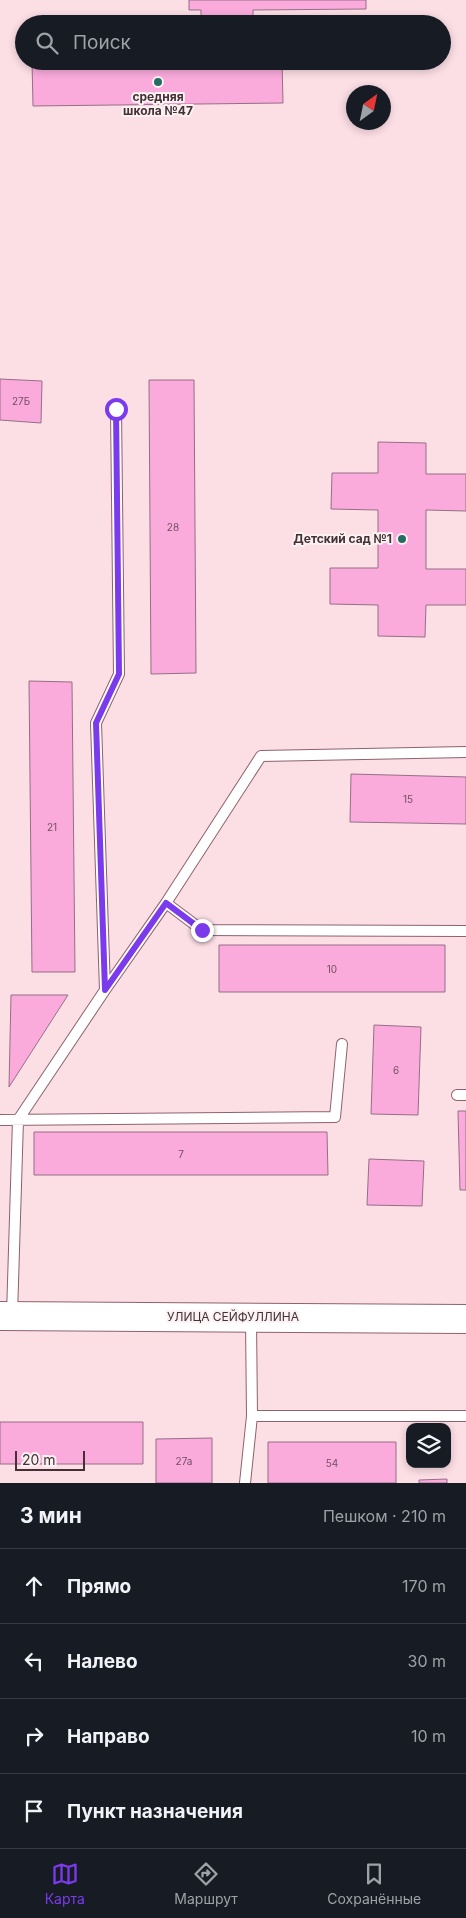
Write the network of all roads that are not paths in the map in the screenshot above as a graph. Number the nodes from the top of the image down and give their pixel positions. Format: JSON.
{"nodes":[{"id":1,"x":116,"y":409,"type":"dead end"},
{"id":2,"x":466,"y":752,"type":"edge"},
{"id":3,"x":166,"y":903,"type":"junction"},
{"id":4,"x":466,"y":931,"type":"edge"},
{"id":5,"x":105,"y":990,"type":"junction"},
{"id":6,"x":342,"y":1044,"type":"dead end"},
{"id":7,"x":0,"y":1120,"type":"edge"},
{"id":8,"x":18,"y":1120,"type":"junction"},
{"id":9,"x":6,"y":1316,"type":"edge"},
{"id":10,"x":251,"y":1317,"type":"junction"},
{"id":11,"x":466,"y":1319,"type":"edge"},
{"id":12,"x":252,"y":1416,"type":"junction"},
{"id":13,"x":466,"y":1416,"type":"edge"},
{"id":14,"x":245,"y":1483,"type":"edge"}],
"edges":[{"from":1,"to":5,"type":"lane"},
{"from":2,"to":3,"type":"lane"},
{"from":3,"to":4,"type":"lane"},
{"from":3,"to":5,"type":"lane"},
{"from":5,"to":8,"type":"lane"},
{"from":6,"to":8,"type":"lane"},
{"from":7,"to":8,"type":"lane"},
{"from":8,"to":9,"type":"lane"},
{"from":9,"to":10,"type":"street","name":"УЛИЦА СЕЙФУЛЛИНА"},
{"from":10,"to":11,"type":"street","name":"УЛИЦА СЕЙФУЛЛИНА"},
{"from":10,"to":12,"type":"lane"},
{"from":12,"to":13,"type":"lane"},
{"from":12,"to":14,"type":"lane"}]}
